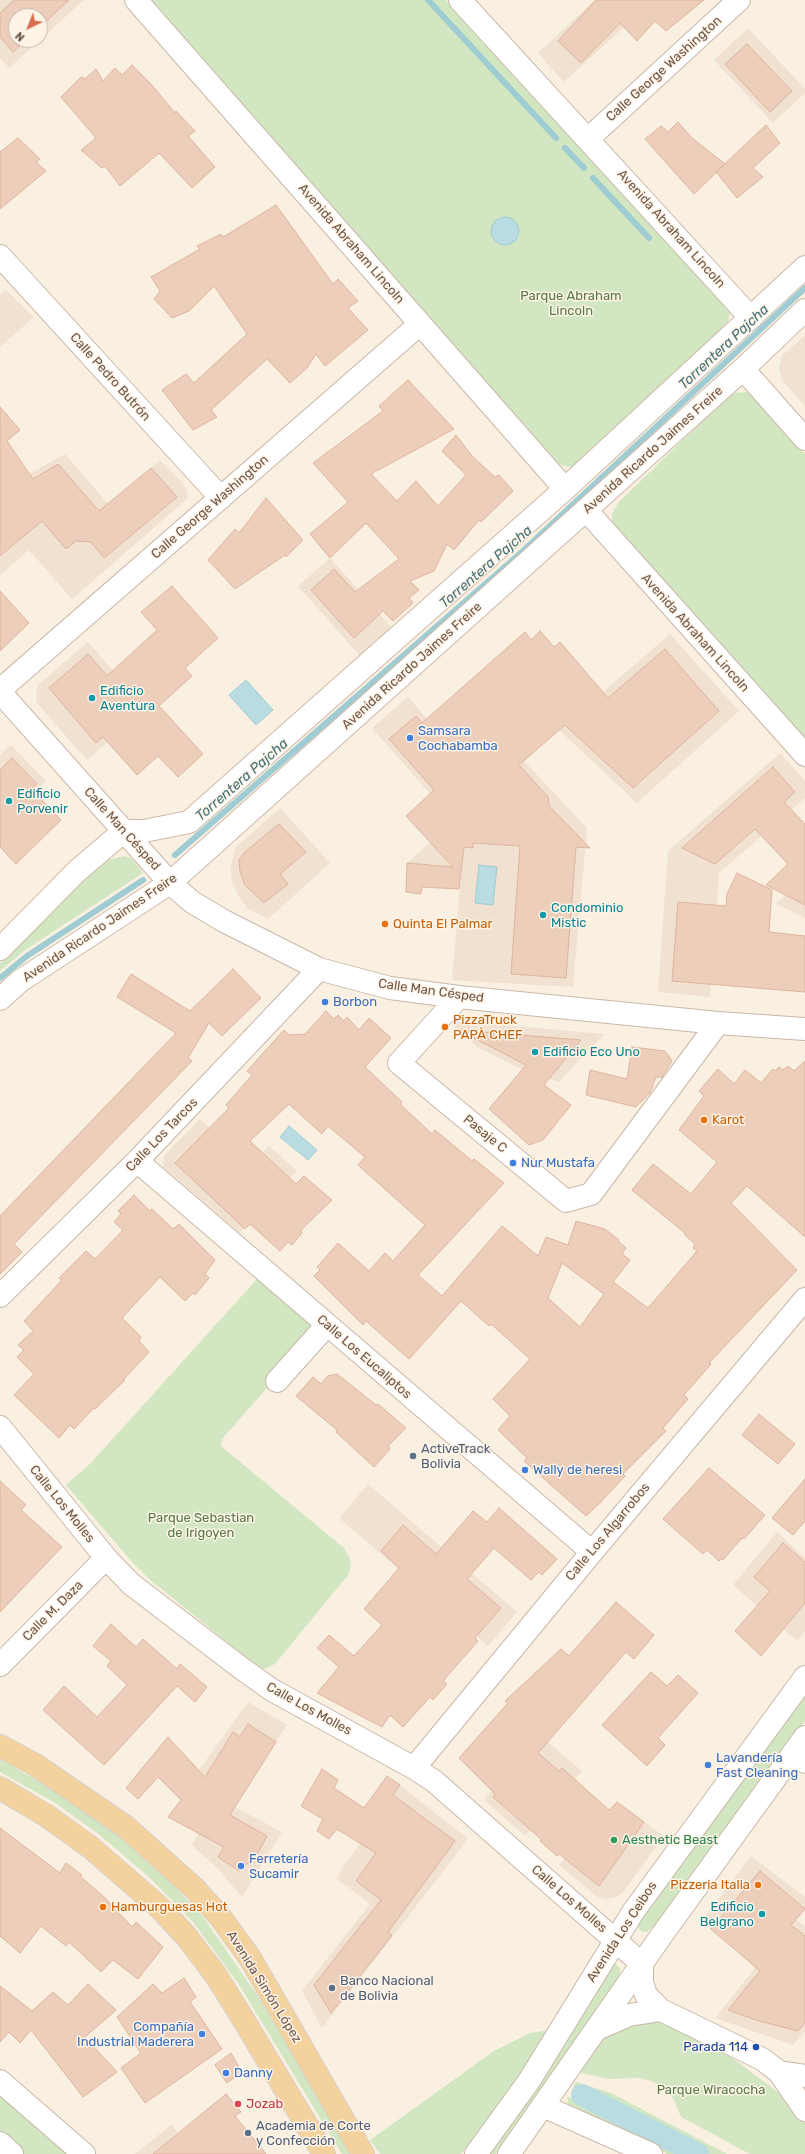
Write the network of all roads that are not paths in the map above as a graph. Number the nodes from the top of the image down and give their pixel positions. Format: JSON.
{"nodes":[{"id":1,"x":136,"y":0,"type":"edge"},
{"id":2,"x":460,"y":0,"type":"edge"},
{"id":3,"x":739,"y":0,"type":"edge"},
{"id":4,"x":588,"y":139,"type":"junction"},
{"id":5,"x":0,"y":256,"type":"edge"},
{"id":6,"x":805,"y":267,"type":"edge"},
{"id":7,"x":805,"y":310,"type":"edge"},
{"id":8,"x":751,"y":318,"type":"junction"},
{"id":9,"x":420,"y":324,"type":"junction"},
{"id":10,"x":743,"y":368,"type":"junction"},
{"id":11,"x":805,"y":439,"type":"edge"},
{"id":12,"x":565,"y":489,"type":"junction"},
{"id":13,"x":221,"y":498,"type":"junction"},
{"id":14,"x":586,"y":510,"type":"junction"},
{"id":15,"x":0,"y":691,"type":"edge"},
{"id":16,"x":805,"y":755,"type":"edge"},
{"id":17,"x":124,"y":831,"type":"junction"},
{"id":18,"x":170,"y":883,"type":"junction"},
{"id":19,"x":0,"y":949,"type":"edge"},
{"id":20,"x":319,"y":969,"type":"junction"},
{"id":21,"x":459,"y":997,"type":"junction"},
{"id":22,"x":0,"y":999,"type":"edge"},
{"id":23,"x":718,"y":1023,"type":"junction"},
{"id":24,"x":805,"y":1029,"type":"edge"},
{"id":25,"x":137,"y":1161,"type":"junction"},
{"id":26,"x":0,"y":1296,"type":"edge"},
{"id":27,"x":805,"y":1298,"type":"edge"},
{"id":28,"x":327,"y":1325,"type":"junction"},
{"id":29,"x":277,"y":1381,"type":"dead end"},
{"id":30,"x":0,"y":1427,"type":"edge"},
{"id":31,"x":592,"y":1552,"type":"junction"},
{"id":32,"x":106,"y":1558,"type":"junction"},
{"id":33,"x":0,"y":1665,"type":"edge"},
{"id":34,"x":805,"y":1677,"type":"edge"},
{"id":35,"x":0,"y":1746,"type":"edge"},
{"id":36,"x":801,"y":1751,"type":"edge"},
{"id":37,"x":414,"y":1768,"type":"junction"},
{"id":38,"x":0,"y":1788,"type":"edge"},
{"id":39,"x":615,"y":1939,"type":"junction"},
{"id":40,"x":642,"y":1964,"type":"junction"},
{"id":41,"x":661,"y":2010,"type":"junction"},
{"id":42,"x":597,"y":2029,"type":"junction"},
{"id":43,"x":779,"y":2072,"type":"junction"},
{"id":44,"x":805,"y":2076,"type":"edge"},
{"id":45,"x":0,"y":2081,"type":"edge"},
{"id":46,"x":543,"y":2106,"type":"junction"},
{"id":47,"x":805,"y":2110,"type":"edge"},
{"id":48,"x":0,"y":2143,"type":"edge"},
{"id":49,"x":12,"y":2154,"type":"edge"},
{"id":50,"x":84,"y":2154,"type":"edge"},
{"id":51,"x":324,"y":2154,"type":"edge"},
{"id":52,"x":363,"y":2154,"type":"edge"},
{"id":53,"x":476,"y":2154,"type":"edge"},
{"id":54,"x":509,"y":2154,"type":"edge"},
{"id":55,"x":652,"y":2154,"type":"edge"}],
"edges":[{"from":1,"to":9,"type":"street","name":"Avenida Abraham Lincoln"},
{"from":2,"to":4,"type":"street","name":"Avenida Abraham Lincoln"},
{"from":3,"to":4,"type":"street","name":"Calle George Washington"},
{"from":4,"to":8,"type":"street","name":"Avenida Abraham Lincoln"},
{"from":5,"to":13,"type":"street","name":"Calle Pedro Butrón"},
{"from":6,"to":8,"type":"street"},
{"from":7,"to":10,"type":"street","name":"Avenida Ricardo Jaimes Freire"},
{"from":8,"to":12,"type":"street"},
{"from":9,"to":12,"type":"street","name":"Avenida Abraham Lincoln"},
{"from":9,"to":13,"type":"street","name":"Calle George Washington"},
{"from":10,"to":11,"type":"street"},
{"from":10,"to":14,"type":"street","name":"Avenida Ricardo Jaimes Freire"},
{"from":12,"to":17,"type":"street"},
{"from":13,"to":15,"type":"street","name":"Calle George Washington"},
{"from":14,"to":16,"type":"street","name":"Avenida Abraham Lincoln"},
{"from":14,"to":18,"type":"street","name":"Avenida Ricardo Jaimes Freire"},
{"from":15,"to":17,"type":"street","name":"Calle Man Césped"},
{"from":17,"to":18,"type":"street","name":"Calle Man Césped"},
{"from":17,"to":19,"type":"street"},
{"from":18,"to":20,"type":"street","name":"Calle Man Césped"},
{"from":18,"to":22,"type":"street","name":"Avenida Ricardo Jaimes Freire"},
{"from":20,"to":21,"type":"street","name":"Calle Man Césped"},
{"from":20,"to":25,"type":"street","name":"Calle Los Tarcos"},
{"from":21,"to":23,"type":"street","name":"Calle Man Césped"},
{"from":21,"to":23,"type":"street","name":"Pasaje C"},
{"from":23,"to":24,"type":"street","name":"Calle Man Césped"},
{"from":25,"to":26,"type":"street","name":"Calle Los Tarcos"},
{"from":25,"to":28,"type":"street","name":"Calle Los Eucaliptos"},
{"from":27,"to":31,"type":"street","name":"Calle Los Algarrobos"},
{"from":28,"to":29,"type":"street"},
{"from":28,"to":31,"type":"street","name":"Calle Los Eucaliptos"},
{"from":30,"to":32,"type":"street","name":"Calle Los Molles"},
{"from":31,"to":37,"type":"street","name":"Calle Los Algarrobos"},
{"from":32,"to":33,"type":"street","name":"Calle M. Daza"},
{"from":32,"to":37,"type":"street","name":"Calle Los Molles"},
{"from":34,"to":39,"type":"street","name":"Avenida Los Ceibos"},
{"from":35,"to":52,"type":"main road","name":"Avenida Simón López"},
{"from":36,"to":40,"type":"street"},
{"from":37,"to":39,"type":"street","name":"Calle Los Molles"},
{"from":38,"to":51,"type":"main road"},
{"from":39,"to":40,"type":"street","name":"Calle Los Molles"},
{"from":39,"to":53,"type":"street","name":"Avenida Los Ceibos"},
{"from":40,"to":41,"type":"street"},
{"from":40,"to":42,"type":"street"},
{"from":41,"to":42,"type":"street"},
{"from":41,"to":43,"type":"street"},
{"from":42,"to":46,"type":"street"},
{"from":43,"to":44,"type":"street"},
{"from":43,"to":47,"type":"street"},
{"from":45,"to":50,"type":"street"},
{"from":46,"to":54,"type":"street"},
{"from":46,"to":55,"type":"street"},
{"from":48,"to":49,"type":"street"}]}
